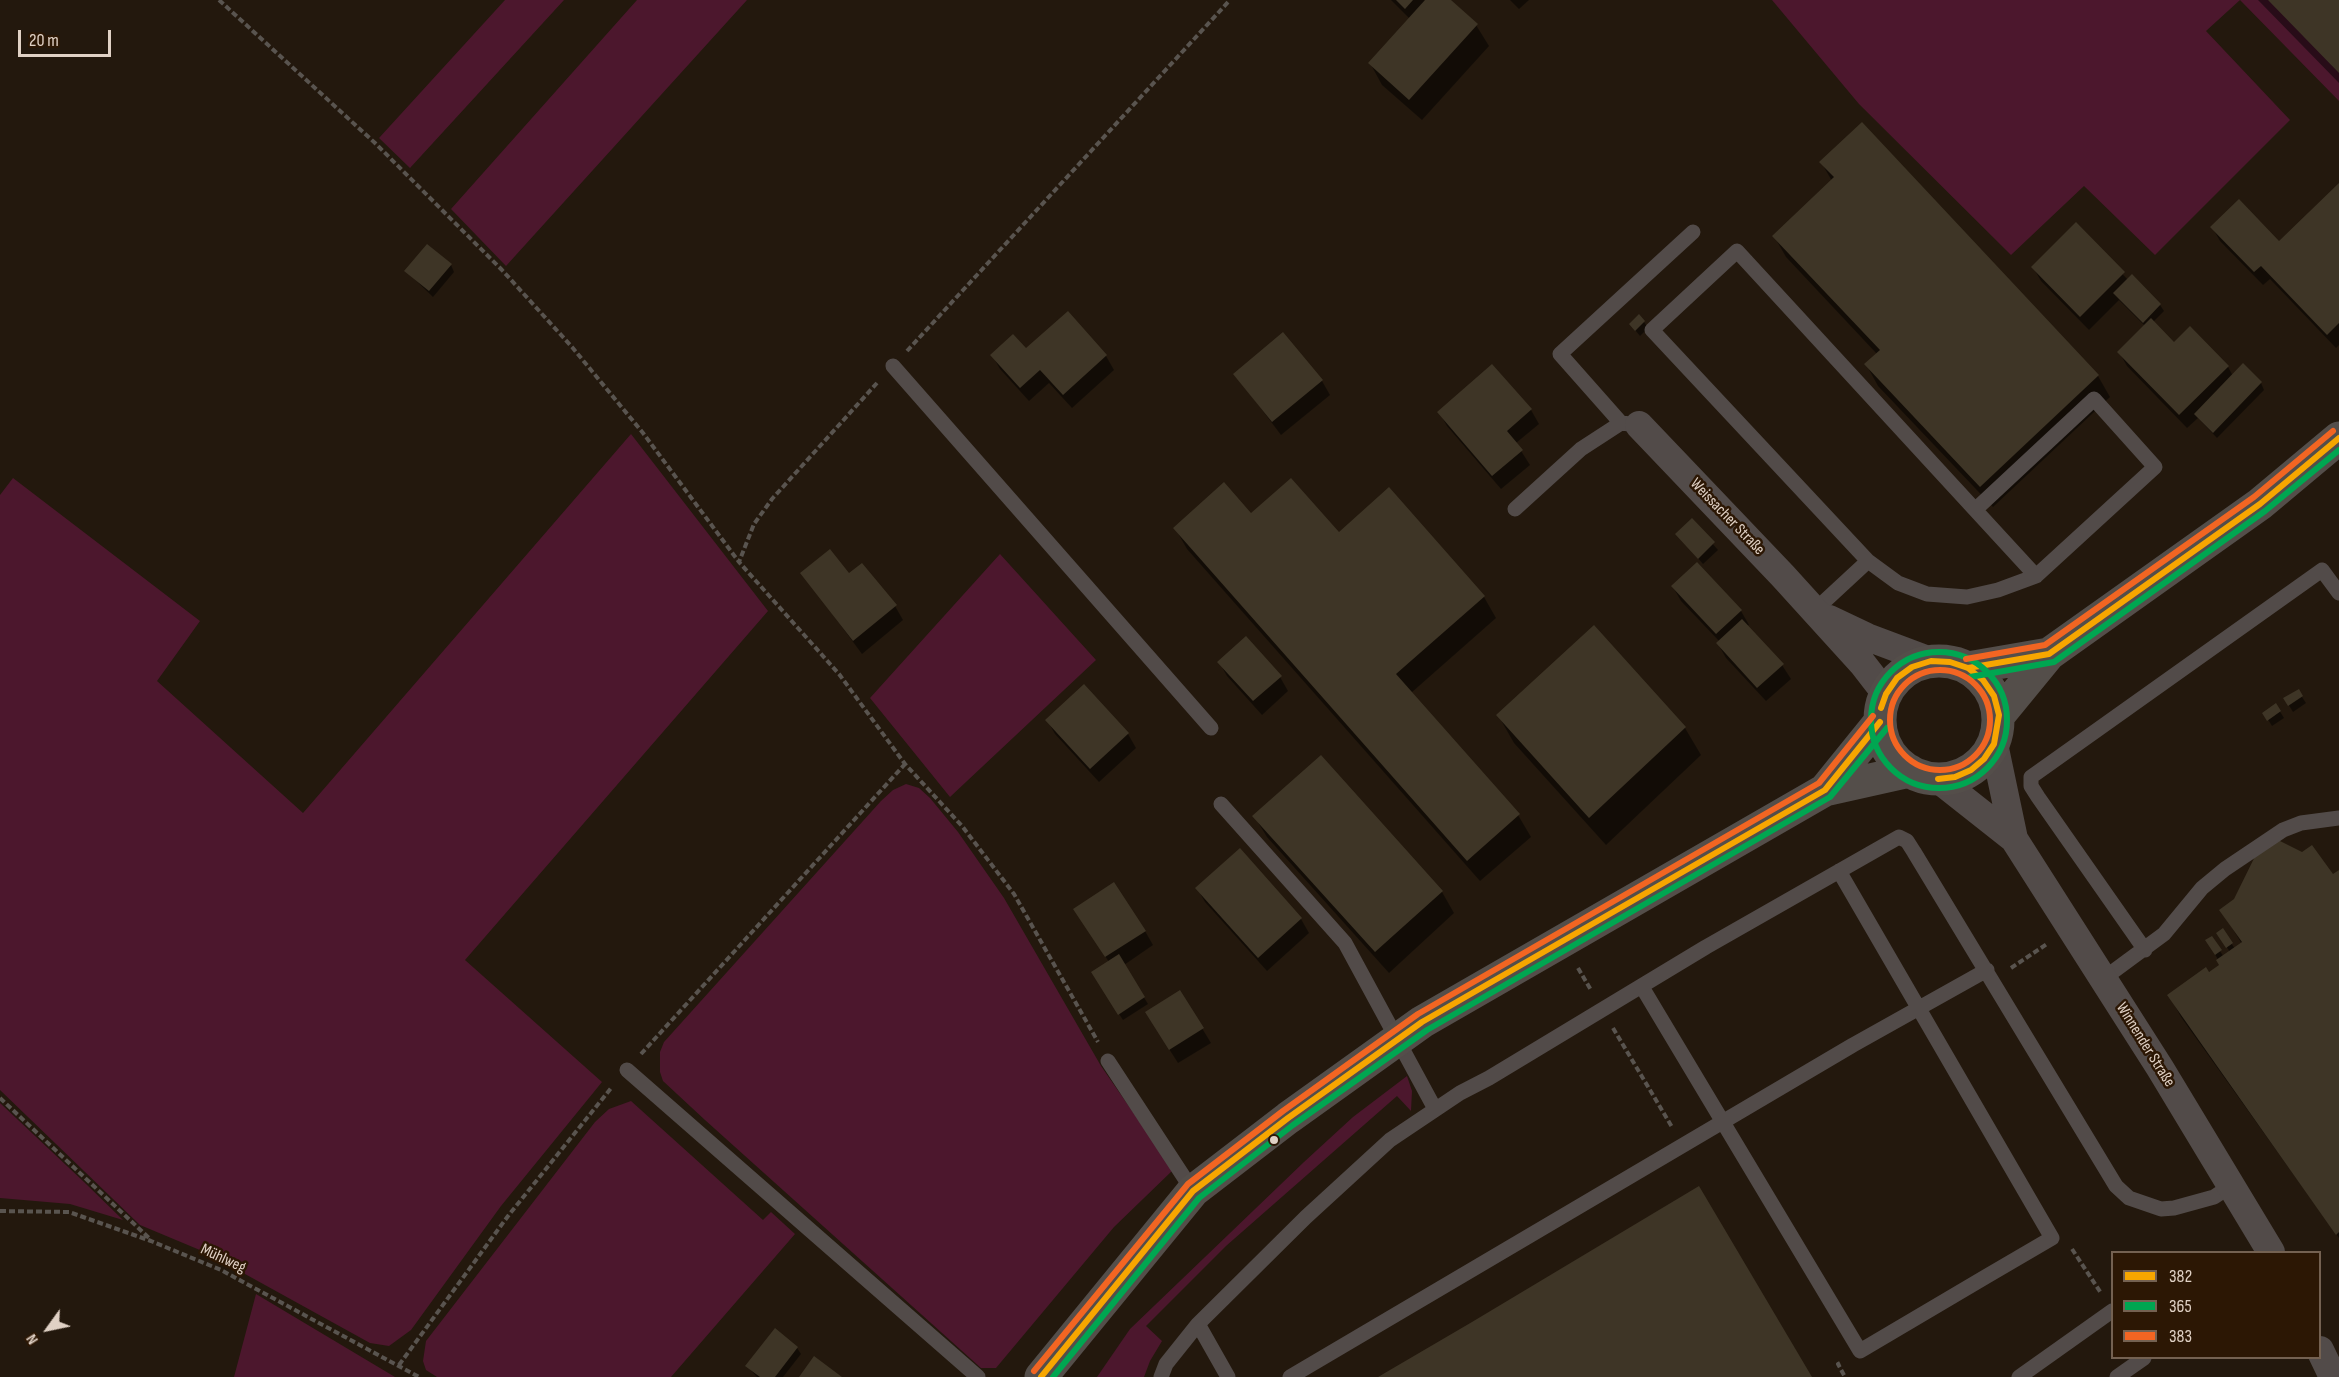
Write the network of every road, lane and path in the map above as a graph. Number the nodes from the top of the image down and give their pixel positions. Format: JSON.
{"nodes":[{"id":1,"x":219,"y":0,"type":"edge"},
{"id":2,"x":1230,"y":0,"type":"edge"},
{"id":3,"x":1693,"y":232,"type":"dead end"},
{"id":4,"x":893,"y":366,"type":"junction"},
{"id":5,"x":1630,"y":424,"type":"junction"},
{"id":6,"x":2339,"y":438,"type":"edge"},
{"id":7,"x":1515,"y":509,"type":"dead end"},
{"id":8,"x":1976,"y":509,"type":"junction"},
{"id":9,"x":1868,"y":561,"type":"junction"},
{"id":10,"x":740,"y":562,"type":"junction"},
{"id":11,"x":2036,"y":576,"type":"junction"},
{"id":12,"x":2339,"y":592,"type":"edge"},
{"id":13,"x":1814,"y":611,"type":"junction"},
{"id":14,"x":2049,"y":654,"type":"junction"},
{"id":15,"x":1931,"y":661,"type":"junction"},
{"id":16,"x":1968,"y":668,"type":"junction"},
{"id":17,"x":1883,"y":708,"type":"junction"},
{"id":18,"x":1211,"y":728,"type":"dead end"},
{"id":19,"x":1996,"y":730,"type":"junction"},
{"id":20,"x":905,"y":764,"type":"junction"},
{"id":21,"x":1924,"y":775,"type":"junction"},
{"id":22,"x":1825,"y":790,"type":"junction"},
{"id":23,"x":1221,"y":804,"type":"dead end"},
{"id":24,"x":2339,"y":819,"type":"edge"},
{"id":25,"x":2014,"y":840,"type":"junction"},
{"id":26,"x":1839,"y":871,"type":"junction"},
{"id":27,"x":1562,"y":942,"type":"junction"},
{"id":28,"x":2145,"y":950,"type":"junction"},
{"id":29,"x":2024,"y":960,"type":"dead end"},
{"id":30,"x":1987,"y":970,"type":"junction"},
{"id":31,"x":2006,"y":971,"type":"dead end"},
{"id":32,"x":2103,"y":979,"type":"junction"},
{"id":33,"x":1642,"y":987,"type":"junction"},
{"id":34,"x":1918,"y":1007,"type":"junction"},
{"id":35,"x":1603,"y":1011,"type":"junction"},
{"id":36,"x":1396,"y":1039,"type":"junction"},
{"id":37,"x":1108,"y":1061,"type":"joint"},
{"id":38,"x":627,"y":1070,"type":"junction"},
{"id":39,"x":0,"y":1098,"type":"edge"},
{"id":40,"x":1435,"y":1109,"type":"junction"},
{"id":41,"x":1723,"y":1122,"type":"junction"},
{"id":42,"x":1683,"y":1145,"type":"junction"},
{"id":43,"x":2232,"y":1185,"type":"junction"},
{"id":44,"x":1193,"y":1191,"type":"junction"},
{"id":45,"x":0,"y":1211,"type":"edge"},
{"id":46,"x":2052,"y":1238,"type":"junction"},
{"id":47,"x":151,"y":1241,"type":"junction"},
{"id":48,"x":2270,"y":1251,"type":"edge"},
{"id":49,"x":2109,"y":1306,"type":"edge"},
{"id":50,"x":1198,"y":1324,"type":"junction"},
{"id":51,"x":2321,"y":1354,"type":"edge"},
{"id":52,"x":2143,"y":1359,"type":"edge"},
{"id":53,"x":399,"y":1365,"type":"junction"},
{"id":54,"x":419,"y":1377,"type":"edge"},
{"id":55,"x":978,"y":1377,"type":"edge"},
{"id":56,"x":1041,"y":1377,"type":"edge"},
{"id":57,"x":1161,"y":1377,"type":"edge"},
{"id":58,"x":1228,"y":1377,"type":"edge"},
{"id":59,"x":1290,"y":1377,"type":"edge"},
{"id":60,"x":2019,"y":1377,"type":"edge"},
{"id":61,"x":2117,"y":1377,"type":"edge"},
{"id":62,"x":2332,"y":1377,"type":"edge"}],
"edges":[{"from":1,"to":10,"type":"path"},
{"from":2,"to":4,"type":"path"},
{"from":3,"to":5,"type":"lane"},
{"from":4,"to":10,"type":"path"},
{"from":4,"to":18,"type":"lane"},
{"from":5,"to":7,"type":"lane"},
{"from":5,"to":13,"type":"street","name":"Weissacher Straße"},
{"from":6,"to":14,"type":"street","name":"Weissacher Straße"},
{"from":8,"to":9,"type":"lane"},
{"from":8,"to":11,"type":"lane"},
{"from":8,"to":11,"type":"lane"},
{"from":9,"to":11,"type":"lane"},
{"from":9,"to":13,"type":"lane"},
{"from":10,"to":20,"type":"path"},
{"from":12,"to":28,"type":"lane"},
{"from":13,"to":15,"type":"street","name":"Weissacher Straße"},
{"from":13,"to":17,"type":"street","name":"Weissacher Straße"},
{"from":14,"to":16,"type":"street","name":"Weissacher Straße"},
{"from":14,"to":19,"type":"street","name":"Weissacher Straße"},
{"from":15,"to":16,"type":"street","name":"Weissacher Straße"},
{"from":15,"to":17,"type":"street","name":"Weissacher Straße"},
{"from":16,"to":19,"type":"street"},
{"from":17,"to":21,"type":"street","name":"Weissacher Straße"},
{"from":17,"to":22,"type":"street","name":"Weissacher Straße"},
{"from":19,"to":21,"type":"street","name":"Weissacher Straße"},
{"from":19,"to":25,"type":"street","name":"Winnender Straße"},
{"from":20,"to":37,"type":"path"},
{"from":20,"to":38,"type":"path"},
{"from":21,"to":22,"type":"street","name":"Weissacher Straße"},
{"from":21,"to":25,"type":"street","name":"Winnender Straße"},
{"from":22,"to":27,"type":"street","name":"Weissacher Straße"},
{"from":23,"to":36,"type":"lane"},
{"from":24,"to":28,"type":"lane"},
{"from":25,"to":32,"type":"street","name":"Winnender Straße"},
{"from":26,"to":30,"type":"lane"},
{"from":26,"to":33,"type":"lane"},
{"from":26,"to":34,"type":"lane"},
{"from":27,"to":35,"type":"path"},
{"from":27,"to":36,"type":"street","name":"Weissacher Straße"},
{"from":28,"to":32,"type":"lane"},
{"from":29,"to":31,"type":"path"},
{"from":30,"to":34,"type":"lane"},
{"from":30,"to":43,"type":"lane"},
{"from":32,"to":43,"type":"street","name":"Winnender Straße"},
{"from":33,"to":35,"type":"lane"},
{"from":33,"to":41,"type":"lane"},
{"from":34,"to":41,"type":"lane"},
{"from":34,"to":46,"type":"lane"},
{"from":35,"to":40,"type":"lane"},
{"from":35,"to":42,"type":"path"},
{"from":36,"to":40,"type":"lane"},
{"from":36,"to":44,"type":"street","name":"Weissacher Straße"},
{"from":37,"to":44,"type":"lane"},
{"from":38,"to":53,"type":"path"},
{"from":38,"to":55,"type":"lane"},
{"from":39,"to":47,"type":"path"},
{"from":40,"to":50,"type":"lane"},
{"from":41,"to":42,"type":"lane"},
{"from":41,"to":46,"type":"lane"},
{"from":42,"to":59,"type":"lane"},
{"from":43,"to":48,"type":"street","name":"Winnender Straße"},
{"from":44,"to":56,"type":"street","name":"Weissacher Straße"},
{"from":45,"to":47,"type":"path","name":"Mühlweg"},
{"from":46,"to":49,"type":"path"},
{"from":47,"to":53,"type":"path","name":"Mühlweg"},
{"from":49,"to":60,"type":"lane"},
{"from":50,"to":57,"type":"lane"},
{"from":50,"to":58,"type":"lane"},
{"from":51,"to":62,"type":"street"},
{"from":52,"to":61,"type":"lane"},
{"from":53,"to":54,"type":"path","name":"Mühlweg"}]}
